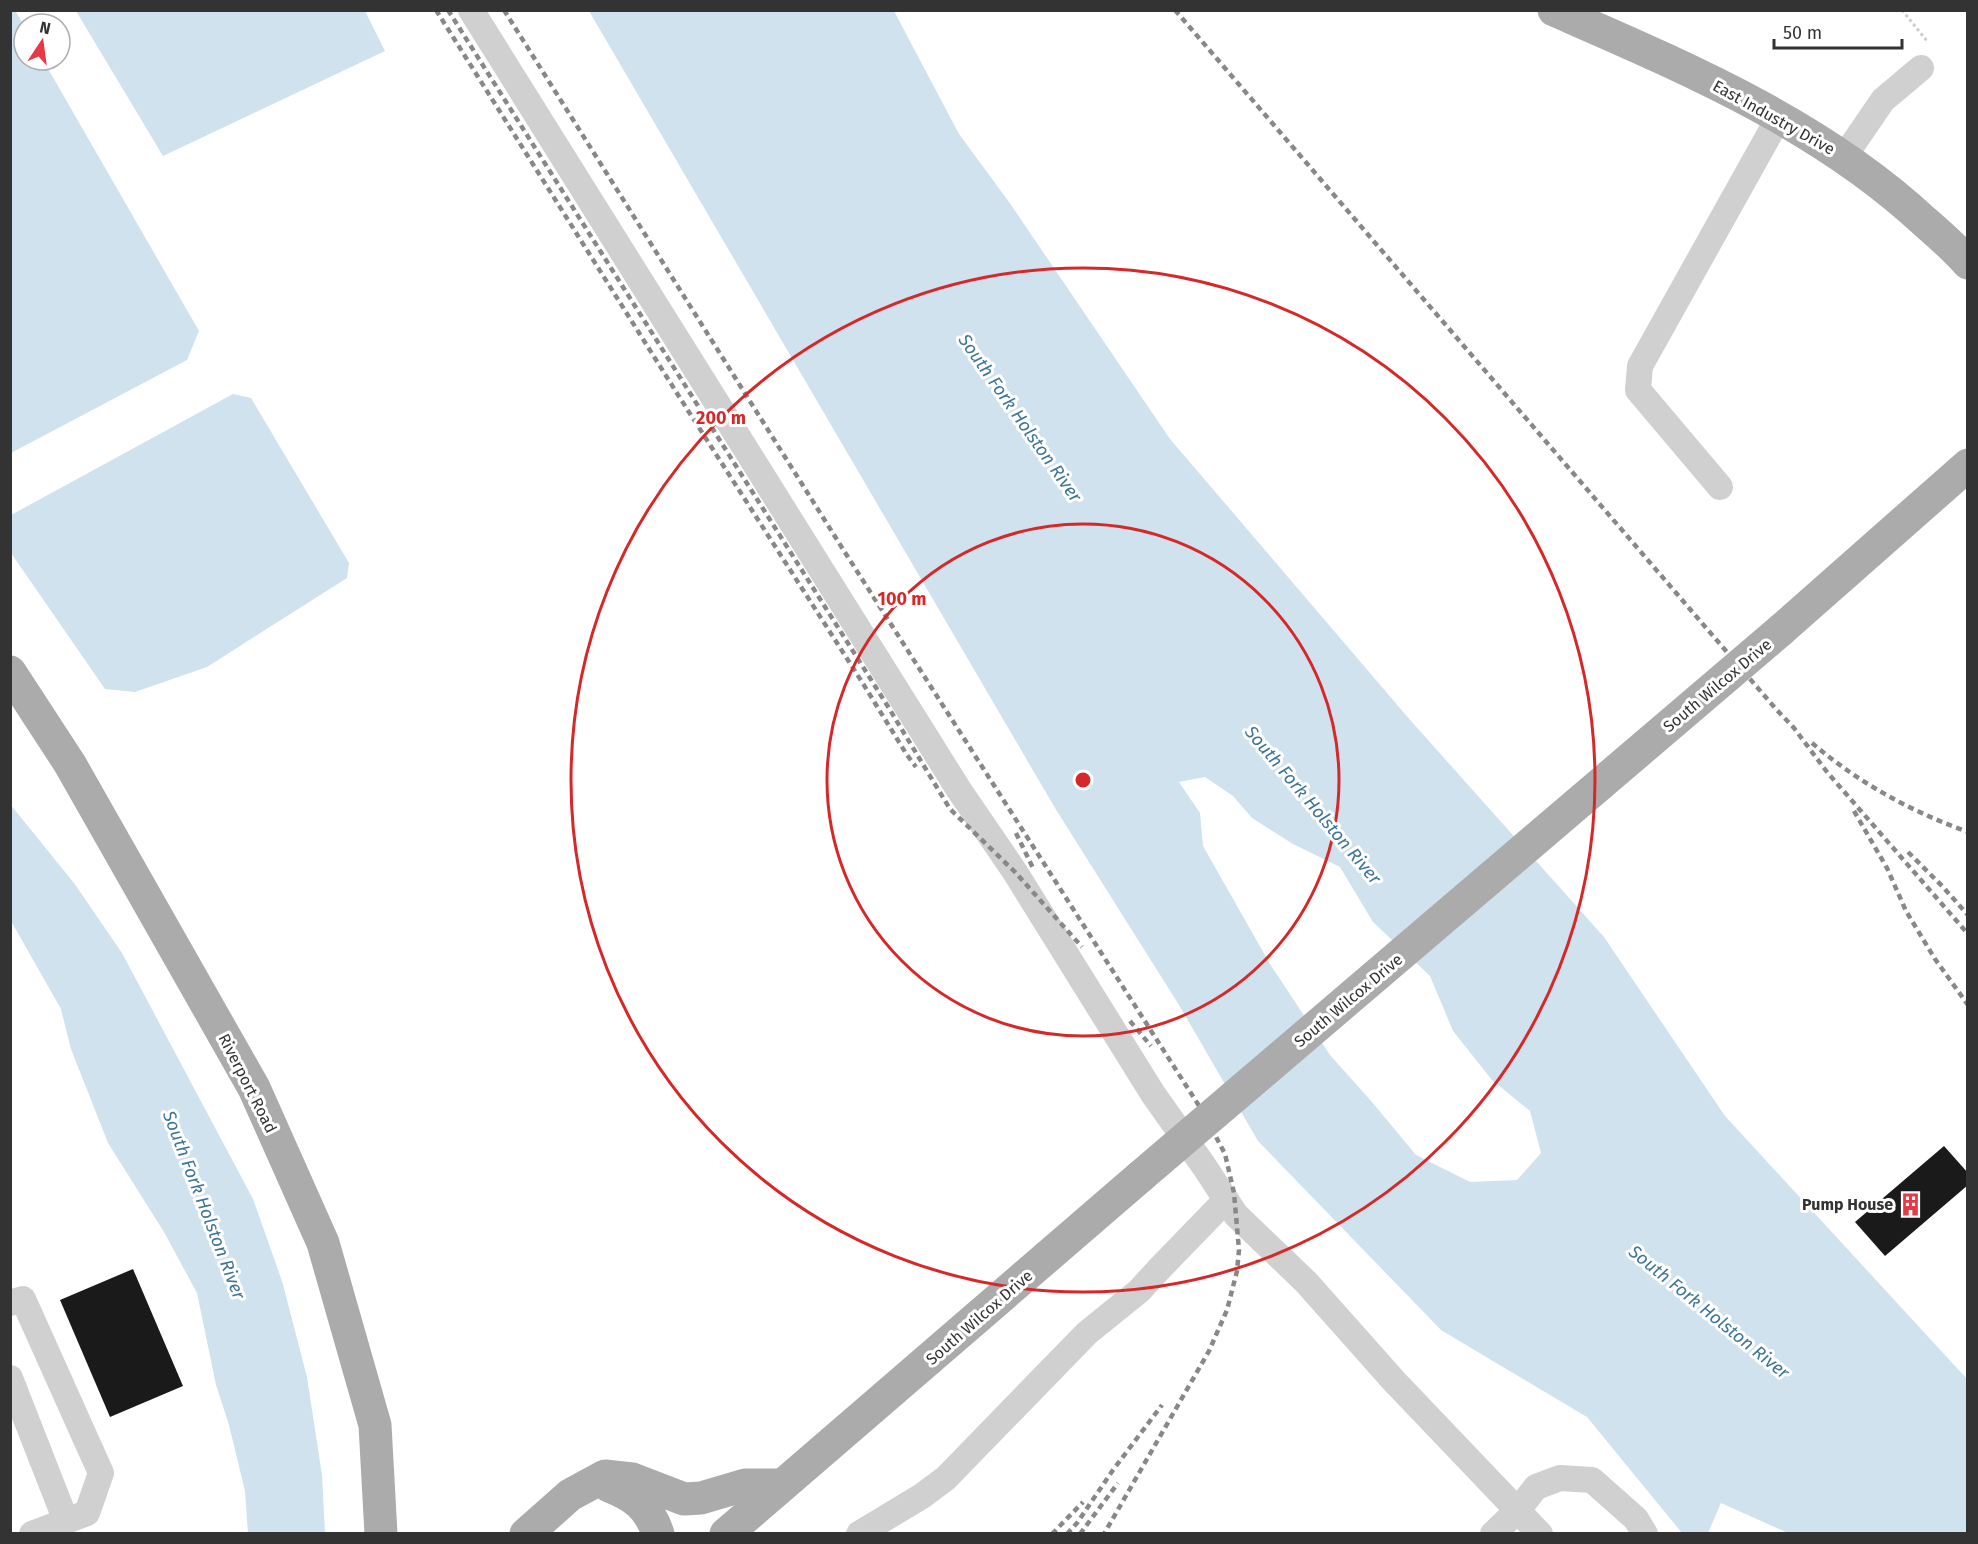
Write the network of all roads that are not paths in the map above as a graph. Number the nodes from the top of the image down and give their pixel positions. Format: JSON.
{"nodes":[{"id":1,"x":471,"y":10,"type":"edge"},
{"id":2,"x":1554,"y":10,"type":"edge"},
{"id":3,"x":1921,"y":68,"type":"dead end"},
{"id":4,"x":1779,"y":117,"type":"junction"},
{"id":5,"x":1844,"y":157,"type":"junction"},
{"id":6,"x":1968,"y":263,"type":"edge"},
{"id":7,"x":1968,"y":465,"type":"edge"},
{"id":8,"x":1720,"y":487,"type":"dead end"},
{"id":9,"x":10,"y":672,"type":"edge"},
{"id":10,"x":1226,"y":1200,"type":"junction"},
{"id":11,"x":10,"y":1303,"type":"edge"},
{"id":12,"x":10,"y":1378,"type":"edge"},
{"id":13,"x":596,"y":1481,"type":"junction"},
{"id":14,"x":782,"y":1485,"type":"junction"},
{"id":15,"x":1518,"y":1510,"type":"junction"},
{"id":16,"x":80,"y":1523,"type":"edge"},
{"id":17,"x":32,"y":1533,"type":"edge"},
{"id":18,"x":381,"y":1533,"type":"edge"},
{"id":19,"x":526,"y":1533,"type":"edge"},
{"id":20,"x":657,"y":1533,"type":"edge"},
{"id":21,"x":726,"y":1533,"type":"edge"},
{"id":22,"x":859,"y":1533,"type":"edge"},
{"id":23,"x":1493,"y":1533,"type":"edge"},
{"id":24,"x":1540,"y":1533,"type":"edge"},
{"id":25,"x":1645,"y":1533,"type":"edge"}],
"edges":[{"from":1,"to":10,"type":"lane"},
{"from":2,"to":4,"type":"main road","name":"East Industry Drive"},
{"from":3,"to":5,"type":"lane"},
{"from":4,"to":5,"type":"main road","name":"East Industry Drive"},
{"from":4,"to":8,"type":"lane"},
{"from":5,"to":6,"type":"main road","name":"East Industry Drive"},
{"from":7,"to":14,"type":"main road","name":"South Wilcox Drive","bridge":true},
{"from":9,"to":18,"type":"main road","name":"Riverport Road"},
{"from":10,"to":15,"type":"lane"},
{"from":10,"to":22,"type":"lane"},
{"from":11,"to":16,"type":"lane"},
{"from":12,"to":16,"type":"lane"},
{"from":13,"to":14,"type":"main road"},
{"from":13,"to":19,"type":"main road"},
{"from":13,"to":20,"type":"main road"},
{"from":14,"to":21,"type":"main road","name":"South Wilcox Drive"},
{"from":15,"to":23,"type":"lane"},
{"from":15,"to":24,"type":"lane"},
{"from":15,"to":25,"type":"lane"},
{"from":16,"to":17,"type":"lane"}]}
